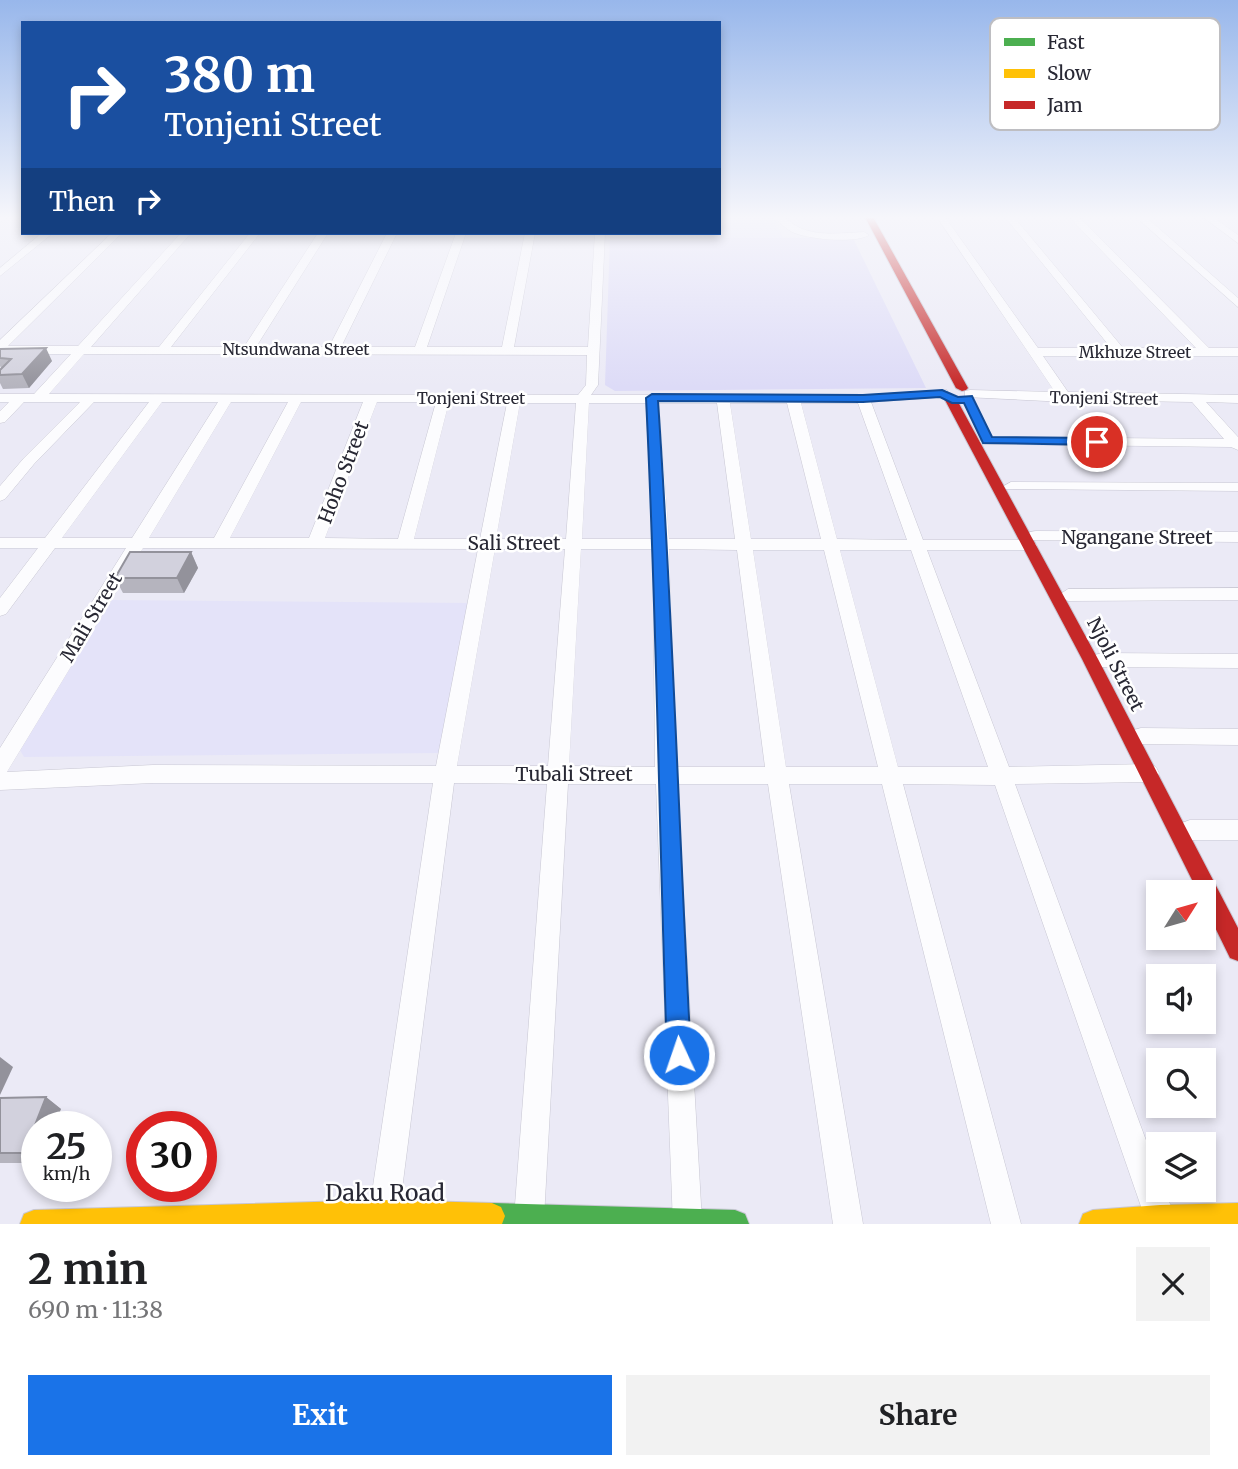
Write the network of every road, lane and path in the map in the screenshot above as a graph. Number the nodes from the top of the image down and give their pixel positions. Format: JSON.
{"nodes":[{"id":1,"x":75,"y":274,"type":"edge"},
{"id":2,"x":149,"y":274,"type":"edge"},
{"id":3,"x":222,"y":274,"type":"edge"},
{"id":4,"x":297,"y":274,"type":"edge"},
{"id":5,"x":371,"y":274,"type":"edge"},
{"id":6,"x":447,"y":274,"type":"edge"},
{"id":7,"x":522,"y":274,"type":"edge"},
{"id":8,"x":597,"y":274,"type":"edge"},
{"id":9,"x":886,"y":274,"type":"edge"},
{"id":10,"x":897,"y":274,"type":"edge"},
{"id":11,"x":980,"y":274,"type":"edge"},
{"id":12,"x":1056,"y":274,"type":"edge"},
{"id":13,"x":1130,"y":274,"type":"edge"},
{"id":14,"x":1205,"y":274,"type":"edge"},
{"id":15,"x":1238,"y":304,"type":"edge"},
{"id":16,"x":0,"y":348,"type":"edge"},
{"id":17,"x":164,"y":348,"type":"junction"},
{"id":18,"x":249,"y":349,"type":"junction"},
{"id":19,"x":334,"y":349,"type":"junction"},
{"id":20,"x":82,"y":350,"type":"junction"},
{"id":21,"x":420,"y":350,"type":"junction"},
{"id":22,"x":507,"y":350,"type":"junction"},
{"id":23,"x":592,"y":351,"type":"junction"},
{"id":24,"x":1033,"y":352,"type":"junction"},
{"id":25,"x":1120,"y":352,"type":"junction"},
{"id":26,"x":1206,"y":352,"type":"junction"},
{"id":27,"x":1238,"y":352,"type":"edge"},
{"id":28,"x":956,"y":394,"type":"junction"},
{"id":29,"x":39,"y":397,"type":"junction"},
{"id":30,"x":444,"y":397,"type":"junction"},
{"id":31,"x":583,"y":397,"type":"junction"},
{"id":32,"x":0,"y":398,"type":"edge"},
{"id":33,"x":20,"y":398,"type":"junction"},
{"id":34,"x":226,"y":398,"type":"junction"},
{"id":35,"x":514,"y":398,"type":"junction"},
{"id":36,"x":652,"y":398,"type":"junction"},
{"id":37,"x":1066,"y":398,"type":"junction"},
{"id":38,"x":90,"y":399,"type":"junction"},
{"id":39,"x":158,"y":399,"type":"junction"},
{"id":40,"x":296,"y":399,"type":"junction"},
{"id":41,"x":723,"y":399,"type":"junction"},
{"id":42,"x":793,"y":399,"type":"junction"},
{"id":43,"x":863,"y":399,"type":"junction"},
{"id":44,"x":1196,"y":399,"type":"junction"},
{"id":45,"x":1238,"y":399,"type":"edge"},
{"id":46,"x":371,"y":400,"type":"junction"},
{"id":47,"x":0,"y":419,"type":"edge"},
{"id":48,"x":987,"y":440,"type":"junction"},
{"id":49,"x":1237,"y":444,"type":"edge"},
{"id":50,"x":1011,"y":486,"type":"junction"},
{"id":51,"x":1238,"y":487,"type":"edge"},
{"id":52,"x":0,"y":496,"type":"edge"},
{"id":53,"x":1238,"y":537,"type":"edge"},
{"id":54,"x":1032,"y":541,"type":"junction"},
{"id":55,"x":0,"y":543,"type":"edge"},
{"id":56,"x":49,"y":543,"type":"junction"},
{"id":57,"x":405,"y":543,"type":"junction"},
{"id":58,"x":488,"y":543,"type":"junction"},
{"id":59,"x":574,"y":543,"type":"junction"},
{"id":60,"x":661,"y":543,"type":"junction"},
{"id":61,"x":136,"y":544,"type":"junction"},
{"id":62,"x":219,"y":544,"type":"junction"},
{"id":63,"x":314,"y":544,"type":"junction"},
{"id":64,"x":745,"y":544,"type":"junction"},
{"id":65,"x":830,"y":544,"type":"junction"},
{"id":66,"x":916,"y":546,"type":"junction"},
{"id":67,"x":1238,"y":594,"type":"edge"},
{"id":68,"x":1068,"y":595,"type":"junction"},
{"id":69,"x":0,"y":610,"type":"edge"},
{"id":70,"x":1102,"y":660,"type":"junction"},
{"id":71,"x":1238,"y":661,"type":"edge"},
{"id":72,"x":1141,"y":736,"type":"junction"},
{"id":73,"x":1238,"y":737,"type":"edge"},
{"id":74,"x":0,"y":766,"type":"edge"},
{"id":75,"x":558,"y":773,"type":"junction"},
{"id":76,"x":1149,"y":773,"type":"junction"},
{"id":77,"x":666,"y":775,"type":"junction"},
{"id":78,"x":777,"y":775,"type":"junction"},
{"id":79,"x":890,"y":775,"type":"junction"},
{"id":80,"x":445,"y":776,"type":"junction"},
{"id":81,"x":1002,"y":776,"type":"junction"},
{"id":82,"x":0,"y":780,"type":"edge"},
{"id":83,"x":1189,"y":830,"type":"junction"},
{"id":84,"x":1238,"y":830,"type":"edge"},
{"id":85,"x":1237,"y":939,"type":"edge"},
{"id":86,"x":384,"y":1213,"type":"junction"},
{"id":87,"x":1238,"y":1216,"type":"edge"},
{"id":88,"x":1160,"y":1218,"type":"junction"},
{"id":89,"x":529,"y":1219,"type":"junction"},
{"id":90,"x":687,"y":1222,"type":"edge"},
{"id":91,"x":34,"y":1224,"type":"edge"},
{"id":92,"x":734,"y":1224,"type":"edge"},
{"id":93,"x":848,"y":1224,"type":"edge"},
{"id":94,"x":1006,"y":1224,"type":"edge"},
{"id":95,"x":1093,"y":1224,"type":"edge"}],
"edges":[{"from":1,"to":16,"type":"street"},
{"from":2,"to":20,"type":"street"},
{"from":3,"to":17,"type":"street"},
{"from":4,"to":18,"type":"street"},
{"from":5,"to":19,"type":"street"},
{"from":6,"to":21,"type":"street"},
{"from":7,"to":22,"type":"street"},
{"from":8,"to":23,"type":"street"},
{"from":9,"to":28,"type":"main road","name":"Njoli Street"},
{"from":10,"to":28,"type":"main road","name":"Njoli Street"},
{"from":11,"to":24,"type":"street"},
{"from":12,"to":25,"type":"street"},
{"from":13,"to":26,"type":"street"},
{"from":14,"to":15,"type":"street"},
{"from":16,"to":20,"type":"street","name":"Ntsundwana Street"},
{"from":17,"to":18,"type":"street","name":"Ntsundwana Street"},
{"from":17,"to":20,"type":"street","name":"Ntsundwana Street"},
{"from":18,"to":19,"type":"street","name":"Ntsundwana Street"},
{"from":19,"to":21,"type":"street","name":"Ntsundwana Street"},
{"from":20,"to":29,"type":"street"},
{"from":21,"to":22,"type":"street","name":"Ntsundwana Street"},
{"from":22,"to":23,"type":"street","name":"Ntsundwana Street"},
{"from":23,"to":31,"type":"street"},
{"from":24,"to":25,"type":"street","name":"Mkhuze Street"},
{"from":24,"to":37,"type":"street"},
{"from":25,"to":26,"type":"street","name":"Mkhuze Street"},
{"from":26,"to":27,"type":"street","name":"Mkhuze Street"},
{"from":28,"to":37,"type":"street","name":"Tonjeni Street"},
{"from":28,"to":43,"type":"street","name":"Tonjeni Street"},
{"from":28,"to":48,"type":"main road","name":"Njoli Street"},
{"from":28,"to":54,"type":"main road","name":"Njoli Street"},
{"from":29,"to":33,"type":"street","name":"Tonjeni Street"},
{"from":29,"to":38,"type":"street","name":"Tonjeni Street"},
{"from":30,"to":35,"type":"street","name":"Tonjeni Street"},
{"from":30,"to":46,"type":"street","name":"Tonjeni Street"},
{"from":30,"to":57,"type":"street"},
{"from":31,"to":35,"type":"street","name":"Tonjeni Street"},
{"from":31,"to":36,"type":"street","name":"Tonjeni Street"},
{"from":31,"to":59,"type":"street"},
{"from":32,"to":33,"type":"street","name":"Tonjeni Street"},
{"from":33,"to":47,"type":"street"},
{"from":34,"to":39,"type":"street","name":"Tonjeni Street"},
{"from":34,"to":40,"type":"street","name":"Tonjeni Street"},
{"from":34,"to":61,"type":"street","name":"Mali Street"},
{"from":35,"to":58,"type":"street"},
{"from":36,"to":41,"type":"street","name":"Tonjeni Street"},
{"from":36,"to":60,"type":"street"},
{"from":37,"to":44,"type":"street","name":"Tonjeni Street"},
{"from":38,"to":39,"type":"street","name":"Tonjeni Street"},
{"from":38,"to":52,"type":"street"},
{"from":39,"to":56,"type":"street"},
{"from":40,"to":46,"type":"street","name":"Tonjeni Street"},
{"from":40,"to":62,"type":"street"},
{"from":41,"to":42,"type":"street","name":"Tonjeni Street"},
{"from":41,"to":64,"type":"street"},
{"from":42,"to":43,"type":"street","name":"Tonjeni Street"},
{"from":42,"to":65,"type":"street"},
{"from":43,"to":66,"type":"street"},
{"from":44,"to":45,"type":"street","name":"Tonjeni Street"},
{"from":44,"to":49,"type":"street"},
{"from":46,"to":63,"type":"street","name":"Hoho Street"},
{"from":48,"to":49,"type":"street"},
{"from":48,"to":50,"type":"main road","name":"Njoli Street"},
{"from":50,"to":51,"type":"street"},
{"from":50,"to":54,"type":"main road","name":"Njoli Street"},
{"from":53,"to":54,"type":"street","name":"Ngangane Street"},
{"from":54,"to":66,"type":"street","name":"Sali Street"},
{"from":54,"to":68,"type":"main road","name":"Njoli Street"},
{"from":54,"to":76,"type":"main road","name":"Njoli Street"},
{"from":55,"to":56,"type":"street","name":"Sali Street"},
{"from":56,"to":61,"type":"street","name":"Sali Street"},
{"from":56,"to":69,"type":"street"},
{"from":57,"to":58,"type":"street","name":"Sali Street"},
{"from":57,"to":63,"type":"street","name":"Sali Street"},
{"from":58,"to":59,"type":"street","name":"Sali Street"},
{"from":58,"to":80,"type":"street"},
{"from":59,"to":60,"type":"street","name":"Sali Street"},
{"from":59,"to":75,"type":"street"},
{"from":60,"to":64,"type":"street","name":"Sali Street"},
{"from":60,"to":77,"type":"street"},
{"from":61,"to":62,"type":"street","name":"Sali Street"},
{"from":61,"to":74,"type":"street","name":"Mali Street"},
{"from":62,"to":63,"type":"street","name":"Sali Street"},
{"from":64,"to":65,"type":"street","name":"Sali Street"},
{"from":64,"to":78,"type":"street"},
{"from":65,"to":66,"type":"street","name":"Sali Street"},
{"from":65,"to":79,"type":"street"},
{"from":66,"to":81,"type":"street"},
{"from":67,"to":68,"type":"street"},
{"from":68,"to":70,"type":"main road","name":"Njoli Street"},
{"from":70,"to":71,"type":"street"},
{"from":70,"to":72,"type":"main road","name":"Njoli Street"},
{"from":72,"to":73,"type":"street"},
{"from":72,"to":83,"type":"main road","name":"Njoli Street"},
{"from":75,"to":77,"type":"street","name":"Tubali Street"},
{"from":75,"to":80,"type":"street","name":"Tubali Street"},
{"from":75,"to":89,"type":"street"},
{"from":76,"to":81,"type":"street","name":"Tubali Street"},
{"from":76,"to":85,"type":"main road","name":"Njoli Street"},
{"from":77,"to":78,"type":"street","name":"Tubali Street"},
{"from":77,"to":90,"type":"street"},
{"from":78,"to":79,"type":"street","name":"Tubali Street"},
{"from":78,"to":93,"type":"street"},
{"from":79,"to":81,"type":"street","name":"Tubali Street"},
{"from":79,"to":94,"type":"street"},
{"from":80,"to":82,"type":"street","name":"Tubali Street"},
{"from":80,"to":86,"type":"street"},
{"from":81,"to":88,"type":"street"},
{"from":83,"to":84,"type":"street"},
{"from":83,"to":85,"type":"main road","name":"Njoli Street"},
{"from":86,"to":89,"type":"main road","name":"Daku Road"},
{"from":86,"to":91,"type":"main road","name":"Daku Road"},
{"from":87,"to":88,"type":"main road"},
{"from":88,"to":95,"type":"main road"},
{"from":89,"to":90,"type":"main road","name":"Daku Road"},
{"from":90,"to":92,"type":"main road","name":"Daku Road"}]}
